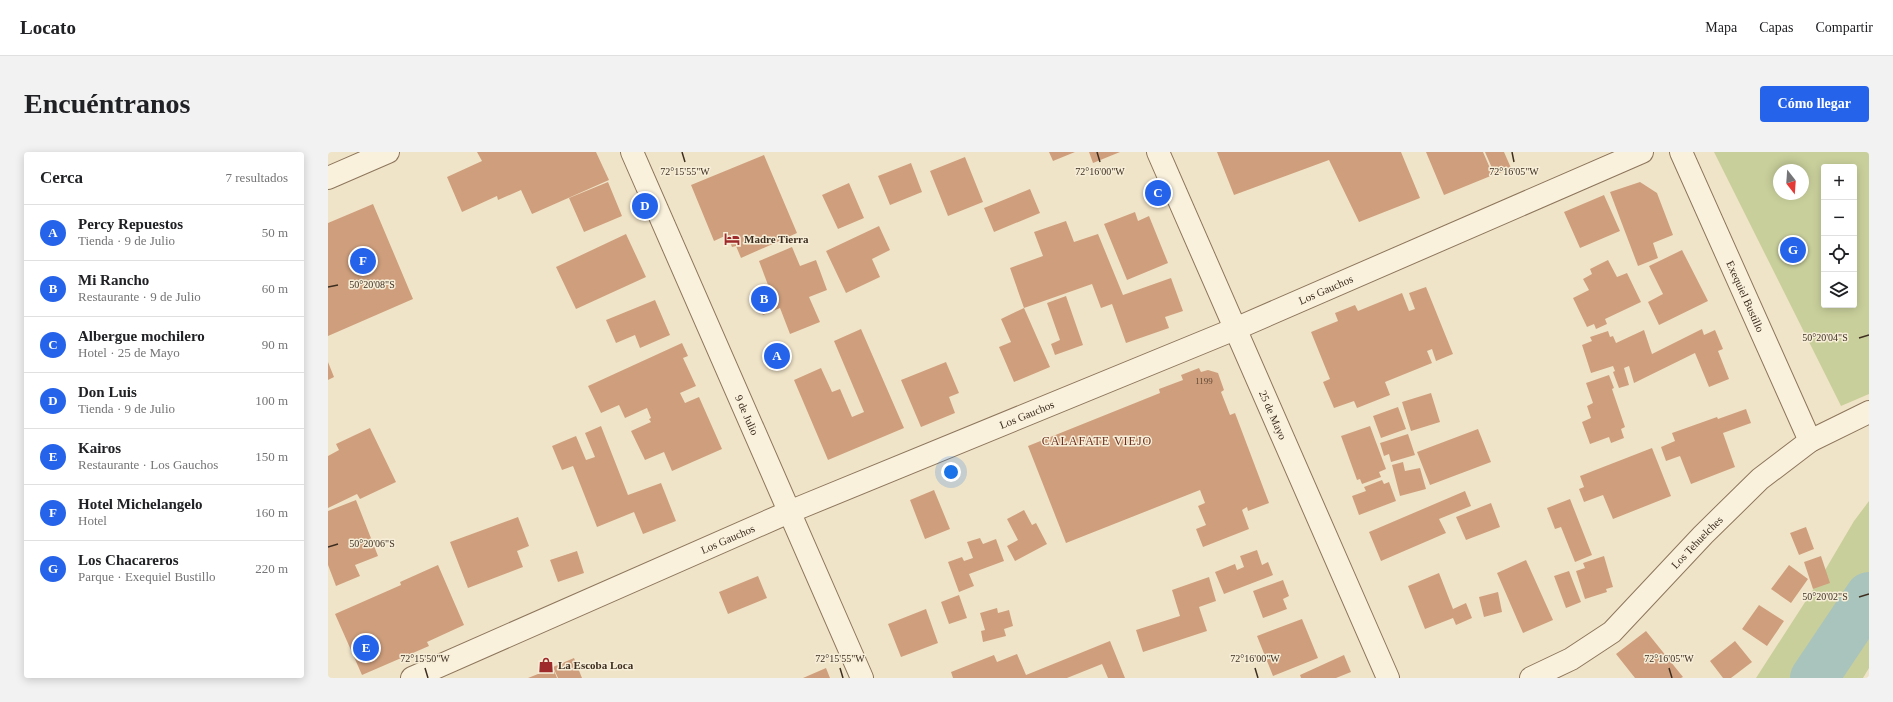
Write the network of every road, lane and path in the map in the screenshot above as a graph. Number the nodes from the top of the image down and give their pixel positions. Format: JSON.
{"nodes":[{"id":1,"x":388,"y":152,"type":"edge"},
{"id":2,"x":632,"y":152,"type":"edge"},
{"id":3,"x":1158,"y":152,"type":"edge"},
{"id":4,"x":1642,"y":152,"type":"edge"},
{"id":5,"x":1681,"y":152,"type":"edge"},
{"id":6,"x":328,"y":178,"type":"edge"},
{"id":7,"x":1235,"y":329,"type":"junction"},
{"id":8,"x":1869,"y":412,"type":"edge"},
{"id":9,"x":1810,"y":441,"type":"junction"},
{"id":10,"x":789,"y":512,"type":"junction"},
{"id":11,"x":412,"y":678,"type":"edge"},
{"id":12,"x":862,"y":678,"type":"edge"},
{"id":13,"x":1388,"y":678,"type":"edge"},
{"id":14,"x":1531,"y":678,"type":"edge"}],
"edges":[{"from":1,"to":6,"type":"street"},
{"from":2,"to":10,"type":"street","name":"9 de Julio"},
{"from":3,"to":7,"type":"street","name":"25 de Mayo"},
{"from":4,"to":7,"type":"street","name":"Los Gauchos"},
{"from":5,"to":9,"type":"street","name":"Exequiel Bustillo"},
{"from":7,"to":10,"type":"street","name":"Los Gauchos"},
{"from":7,"to":13,"type":"street","name":"25 de Mayo"},
{"from":8,"to":9,"type":"street","name":"Los Tehuelches"},
{"from":9,"to":14,"type":"street","name":"Los Tehuelches"},
{"from":10,"to":11,"type":"street","name":"Los Gauchos"},
{"from":10,"to":12,"type":"street","name":"9 de Julio"}]}
